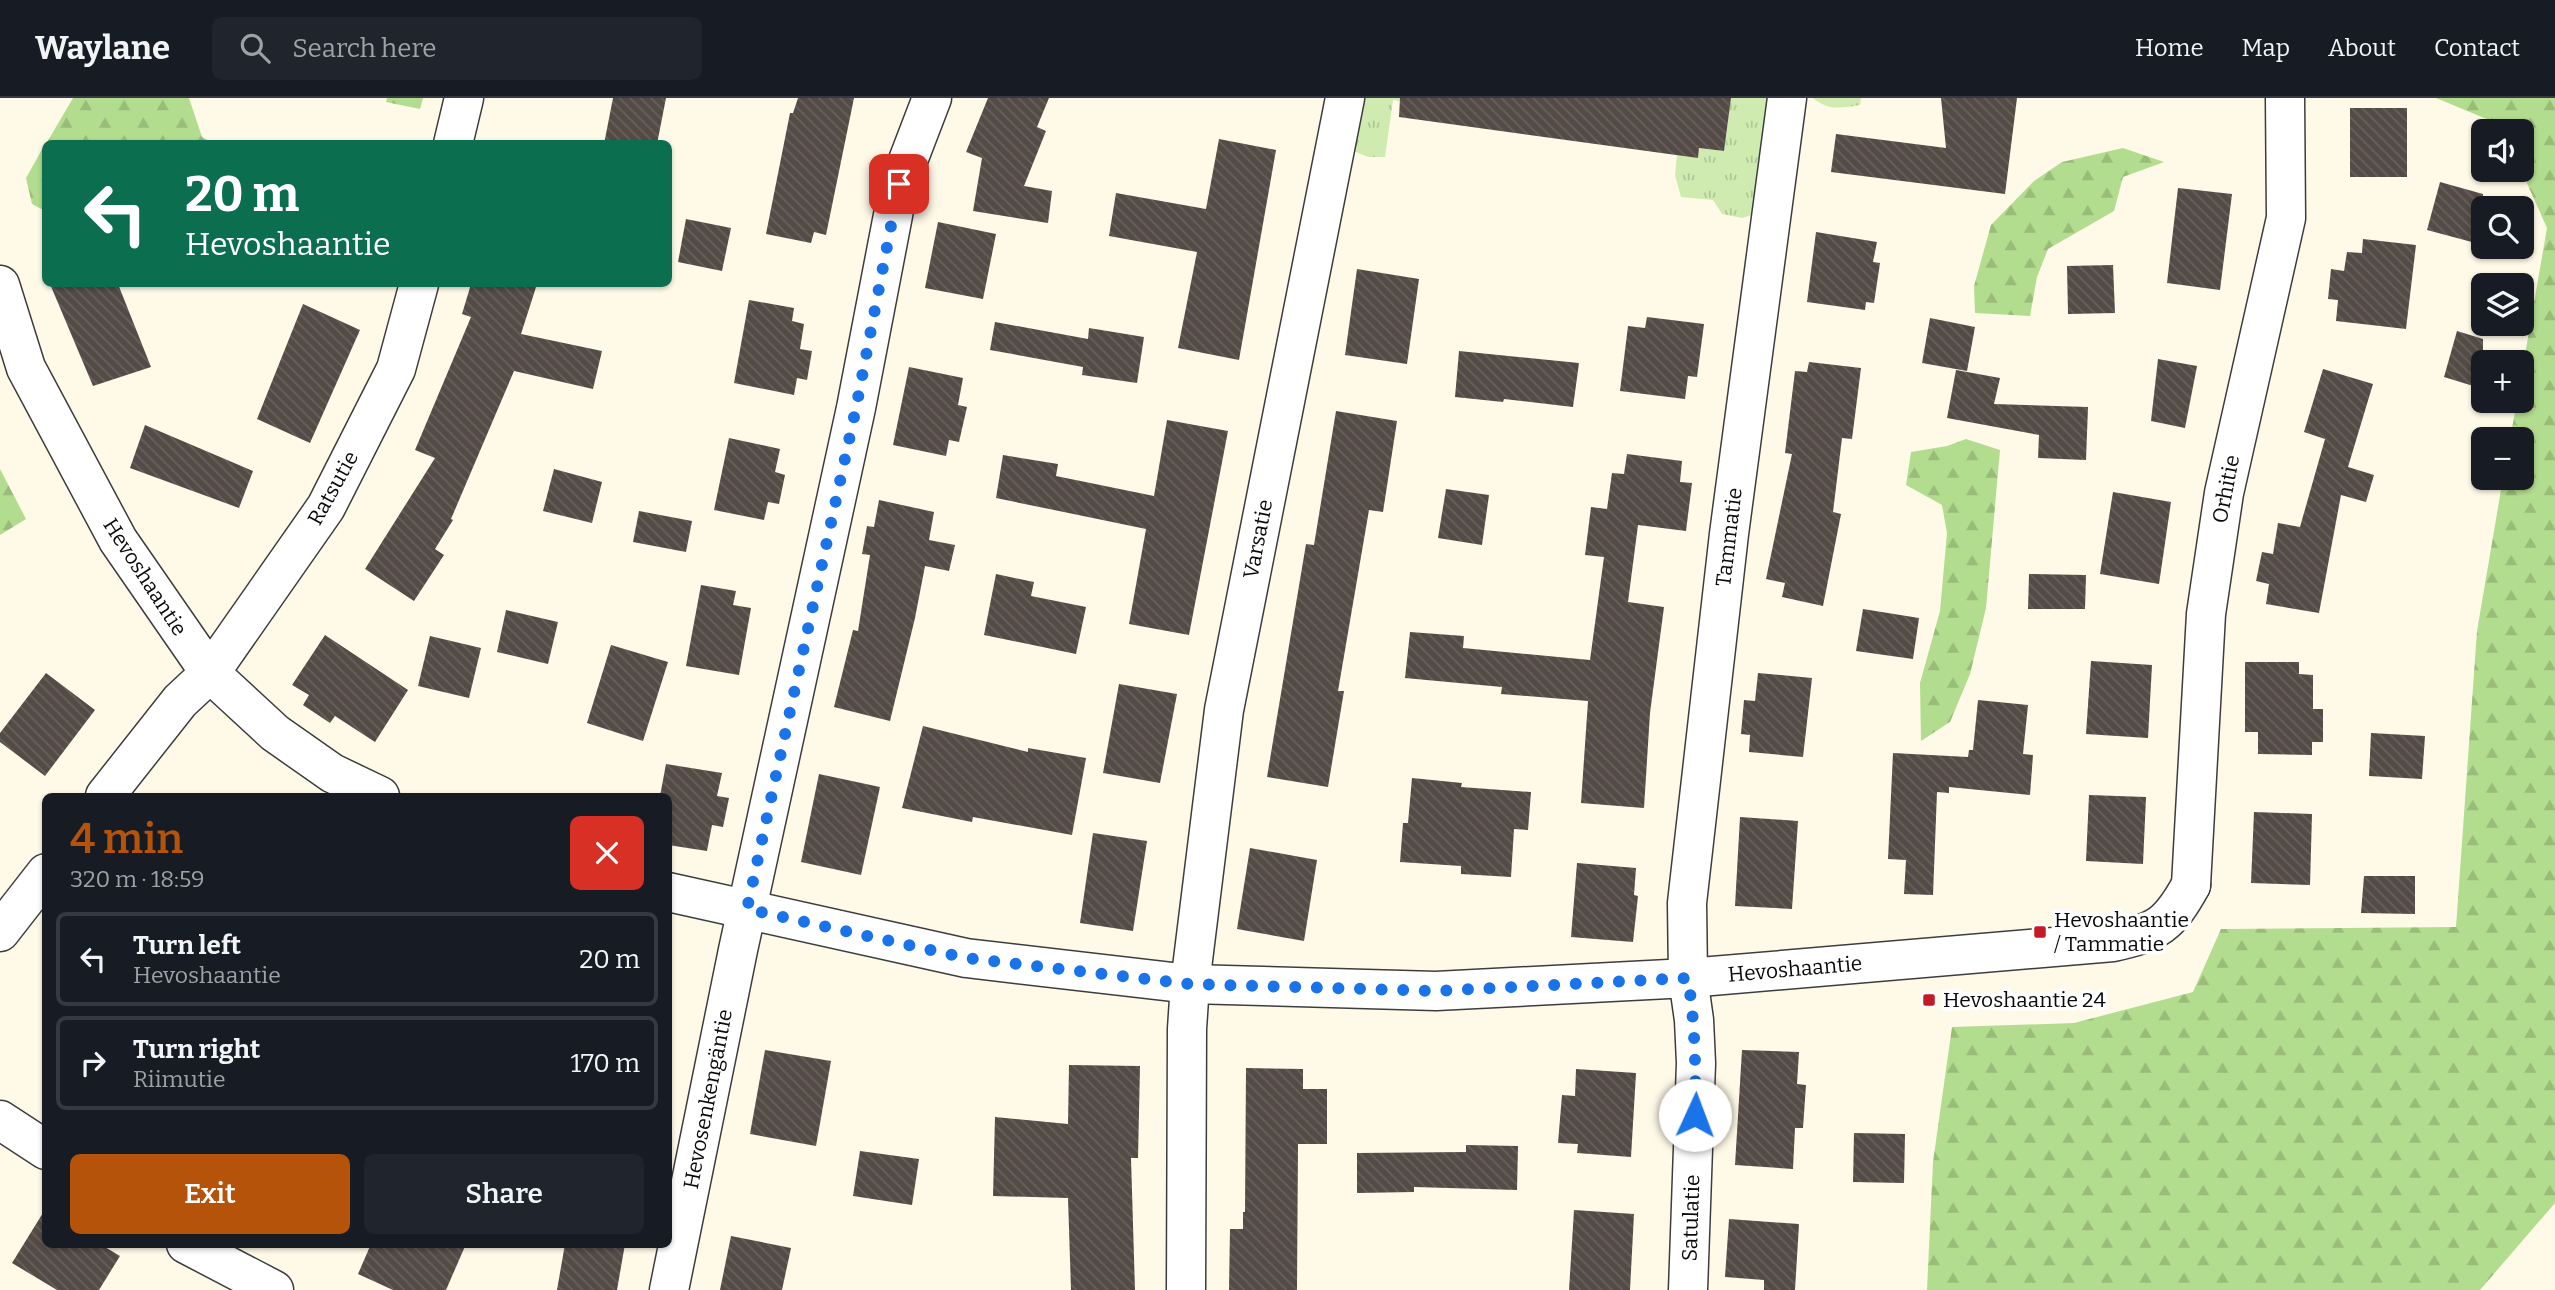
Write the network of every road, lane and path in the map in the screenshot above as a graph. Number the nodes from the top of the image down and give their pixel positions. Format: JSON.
{"nodes":[{"id":1,"x":464,"y":98,"type":"edge"},
{"id":2,"x":932,"y":98,"type":"edge"},
{"id":3,"x":1345,"y":98,"type":"edge"},
{"id":4,"x":1787,"y":98,"type":"edge"},
{"id":5,"x":2286,"y":98,"type":"edge"},
{"id":6,"x":454,"y":140,"type":"edge"},
{"id":7,"x":0,"y":285,"type":"edge"},
{"id":8,"x":418,"y":287,"type":"edge"},
{"id":9,"x":209,"y":673,"type":"junction"},
{"id":10,"x":108,"y":793,"type":"edge"},
{"id":11,"x":374,"y":793,"type":"edge"},
{"id":12,"x":42,"y":878,"type":"edge"},
{"id":13,"x":2191,"y":885,"type":"joint"},
{"id":14,"x":672,"y":893,"type":"edge"},
{"id":15,"x":747,"y":909,"type":"junction"},
{"id":16,"x":0,"y":932,"type":"edge"},
{"id":17,"x":1688,"y":978,"type":"junction"},
{"id":18,"x":1189,"y":984,"type":"junction"},
{"id":19,"x":0,"y":1119,"type":"edge"},
{"id":20,"x":42,"y":1147,"type":"edge"},
{"id":21,"x":194,"y":1248,"type":"edge"},
{"id":22,"x":274,"y":1290,"type":"edge"},
{"id":23,"x":669,"y":1290,"type":"edge"},
{"id":24,"x":1186,"y":1290,"type":"edge"},
{"id":25,"x":1688,"y":1290,"type":"edge"}],
"edges":[{"from":1,"to":6,"type":"street"},
{"from":2,"to":15,"type":"street","name":"Hevosenkengäntie"},
{"from":3,"to":18,"type":"street","name":"Varsatie"},
{"from":4,"to":17,"type":"street","name":"Tammatie"},
{"from":5,"to":13,"type":"street","name":"Orhitie"},
{"from":7,"to":9,"type":"street","name":"Hevoshaantie"},
{"from":8,"to":9,"type":"street","name":"Ratsutie"},
{"from":9,"to":10,"type":"street"},
{"from":9,"to":11,"type":"street","name":"Hevoshaantie"},
{"from":12,"to":16,"type":"street"},
{"from":13,"to":17,"type":"street","name":"Hevoshaantie"},
{"from":14,"to":15,"type":"street","name":"Hevoshaantie"},
{"from":15,"to":18,"type":"street","name":"Hevoshaantie"},
{"from":15,"to":23,"type":"street","name":"Hevosenkengäntie"},
{"from":17,"to":18,"type":"street","name":"Hevoshaantie"},
{"from":17,"to":25,"type":"street","name":"Satulatie"},
{"from":18,"to":24,"type":"street"},
{"from":19,"to":20,"type":"street"},
{"from":21,"to":22,"type":"street"}]}
